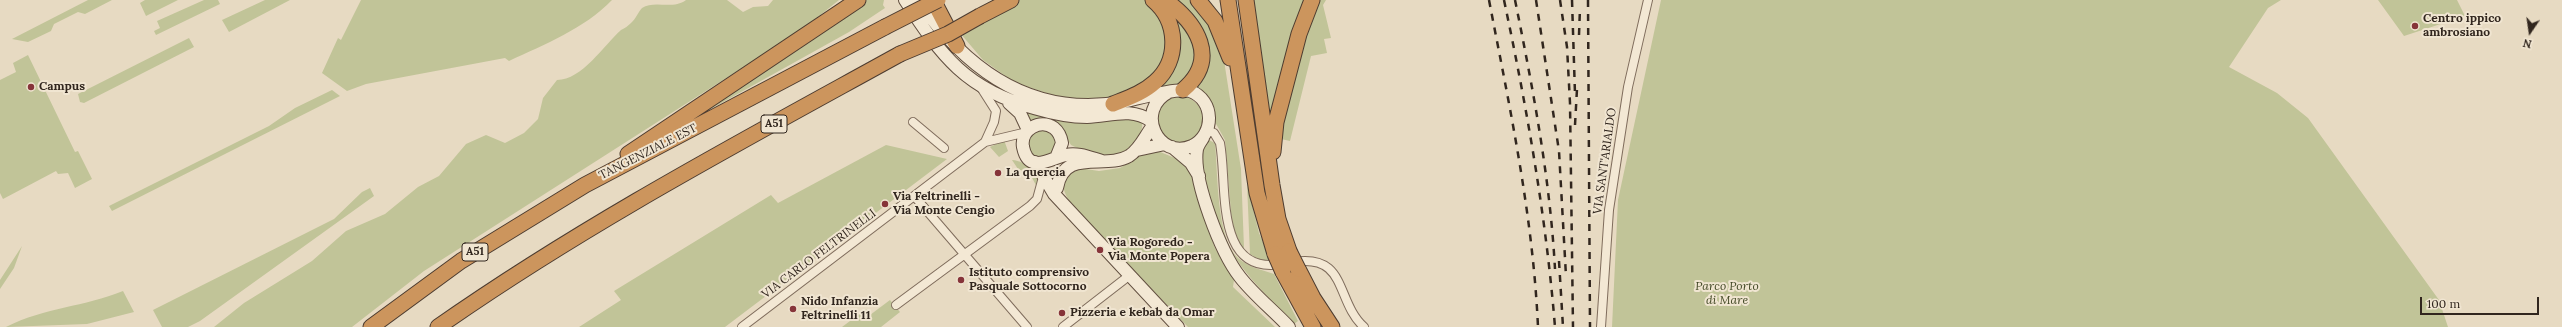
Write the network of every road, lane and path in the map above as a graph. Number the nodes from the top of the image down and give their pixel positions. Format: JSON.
{"nodes":[{"id":1,"x":858,"y":0,"type":"edge"},
{"id":2,"x":905,"y":0,"type":"edge"},
{"id":3,"x":918,"y":0,"type":"edge"},
{"id":4,"x":933,"y":0,"type":"edge"},
{"id":5,"x":938,"y":0,"type":"edge"},
{"id":6,"x":989,"y":0,"type":"edge"},
{"id":7,"x":1011,"y":0,"type":"edge"},
{"id":8,"x":1154,"y":0,"type":"edge"},
{"id":9,"x":1165,"y":0,"type":"edge"},
{"id":10,"x":1198,"y":0,"type":"edge"},
{"id":11,"x":1228,"y":0,"type":"edge"},
{"id":12,"x":1246,"y":0,"type":"edge"},
{"id":13,"x":1312,"y":0,"type":"edge"},
{"id":14,"x":1648,"y":0,"type":"edge"},
{"id":15,"x":977,"y":13,"type":"junction"},
{"id":16,"x":884,"y":27,"type":"junction"},
{"id":17,"x":957,"y":46,"type":"junction"},
{"id":18,"x":982,"y":88,"type":"junction"},
{"id":19,"x":1176,"y":91,"type":"junction"},
{"id":20,"x":1005,"y":99,"type":"junction"},
{"id":21,"x":1114,"y":104,"type":"junction"},
{"id":22,"x":1244,"y":108,"type":"junction"},
{"id":23,"x":913,"y":122,"type":"dead end"},
{"id":24,"x":1152,"y":124,"type":"junction"},
{"id":25,"x":1028,"y":131,"type":"junction"},
{"id":26,"x":1205,"y":133,"type":"junction"},
{"id":27,"x":1062,"y":141,"type":"junction"},
{"id":28,"x":985,"y":142,"type":"junction"},
{"id":29,"x":1169,"y":145,"type":"junction"},
{"id":30,"x":944,"y":148,"type":"dead end"},
{"id":31,"x":1137,"y":150,"type":"junction"},
{"id":32,"x":1077,"y":154,"type":"junction"},
{"id":33,"x":1055,"y":159,"type":"junction"},
{"id":34,"x":1102,"y":161,"type":"junction"},
{"id":35,"x":1035,"y":162,"type":"junction"},
{"id":36,"x":1043,"y":177,"type":"junction"},
{"id":37,"x":1200,"y":177,"type":"junction"},
{"id":38,"x":585,"y":185,"type":"junction"},
{"id":39,"x":1272,"y":185,"type":"junction"},
{"id":40,"x":1057,"y":188,"type":"junction"},
{"id":41,"x":915,"y":197,"type":"junction"},
{"id":42,"x":1062,"y":203,"type":"junction"},
{"id":43,"x":1282,"y":252,"type":"junction"},
{"id":44,"x":965,"y":255,"type":"junction"},
{"id":45,"x":1291,"y":271,"type":"junction"},
{"id":46,"x":1130,"y":276,"type":"junction"},
{"id":47,"x":483,"y":296,"type":"junction"},
{"id":48,"x":896,"y":305,"type":"dead end"},
{"id":49,"x":371,"y":327,"type":"edge"},
{"id":50,"x":438,"y":327,"type":"edge"},
{"id":51,"x":448,"y":327,"type":"edge"},
{"id":52,"x":742,"y":327,"type":"edge"},
{"id":53,"x":1027,"y":327,"type":"edge"},
{"id":54,"x":1063,"y":327,"type":"edge"},
{"id":55,"x":1178,"y":327,"type":"edge"},
{"id":56,"x":1289,"y":327,"type":"edge"},
{"id":57,"x":1313,"y":327,"type":"edge"},
{"id":58,"x":1332,"y":327,"type":"edge"},
{"id":59,"x":1364,"y":327,"type":"edge"},
{"id":60,"x":1601,"y":327,"type":"edge"}],
"edges":[{"from":1,"to":38,"type":"highway"},
{"from":2,"to":18,"type":"street"},
{"from":3,"to":16,"type":"highway","bridge":true},
{"from":3,"to":17,"type":"street"},
{"from":4,"to":17,"type":"highway"},
{"from":5,"to":16,"type":"highway","name":"TANGENZIALE EST","number":"A51","bridge":true},
{"from":6,"to":15,"type":"highway","number":"A51"},
{"from":7,"to":15,"type":"highway"},
{"from":8,"to":21,"type":"highway"},
{"from":9,"to":19,"type":"highway"},
{"from":10,"to":22,"type":"highway"},
{"from":11,"to":22,"type":"highway"},
{"from":12,"to":39,"type":"highway"},
{"from":13,"to":39,"type":"highway"},
{"from":14,"to":60,"type":"street","name":"VIA SANT'ARIALDO"},
{"from":15,"to":47,"type":"highway","number":"A51","bridge":true},
{"from":16,"to":38,"type":"highway","name":"TANGENZIALE EST","number":"A51"},
{"from":17,"to":21,"type":"street"},
{"from":18,"to":20,"type":"street"},
{"from":18,"to":28,"type":"street","name":"VIA CARLO FELTRINELLI"},
{"from":19,"to":21,"type":"street"},
{"from":19,"to":24,"type":"street"},
{"from":19,"to":26,"type":"street"},
{"from":20,"to":24,"type":"street"},
{"from":20,"to":25,"type":"street"},
{"from":22,"to":43,"type":"highway"},
{"from":23,"to":30,"type":"street"},
{"from":24,"to":29,"type":"street"},
{"from":24,"to":31,"type":"street"},
{"from":25,"to":27,"type":"street"},
{"from":25,"to":28,"type":"street","name":"VIA CARLO FELTRINELLI"},
{"from":25,"to":35,"type":"street"},
{"from":26,"to":29,"type":"street"},
{"from":26,"to":37,"type":"street"},
{"from":26,"to":59,"type":"street"},
{"from":27,"to":32,"type":"street"},
{"from":27,"to":33,"type":"street"},
{"from":28,"to":41,"type":"street","name":"VIA CARLO FELTRINELLI"},
{"from":29,"to":31,"type":"street"},
{"from":29,"to":37,"type":"street"},
{"from":31,"to":34,"type":"street"},
{"from":32,"to":33,"type":"street"},
{"from":32,"to":34,"type":"street"},
{"from":33,"to":35,"type":"street"},
{"from":33,"to":40,"type":"street"},
{"from":34,"to":40,"type":"street"},
{"from":35,"to":36,"type":"street"},
{"from":36,"to":42,"type":"street"},
{"from":36,"to":44,"type":"street"},
{"from":37,"to":56,"type":"street"},
{"from":38,"to":49,"type":"highway","name":"TANGENZIALE EST","number":"A51"},
{"from":39,"to":43,"type":"highway"},
{"from":40,"to":42,"type":"street"},
{"from":41,"to":44,"type":"street"},
{"from":41,"to":52,"type":"street","name":"VIA CARLO FELTRINELLI"},
{"from":42,"to":46,"type":"street"},
{"from":43,"to":45,"type":"highway","bridge":true},
{"from":44,"to":48,"type":"street"},
{"from":44,"to":53,"type":"street"},
{"from":45,"to":57,"type":"highway"},
{"from":45,"to":58,"type":"highway"},
{"from":46,"to":54,"type":"street"},
{"from":46,"to":55,"type":"street"},
{"from":47,"to":50,"type":"highway","number":"A51"},
{"from":47,"to":51,"type":"highway"}]}
